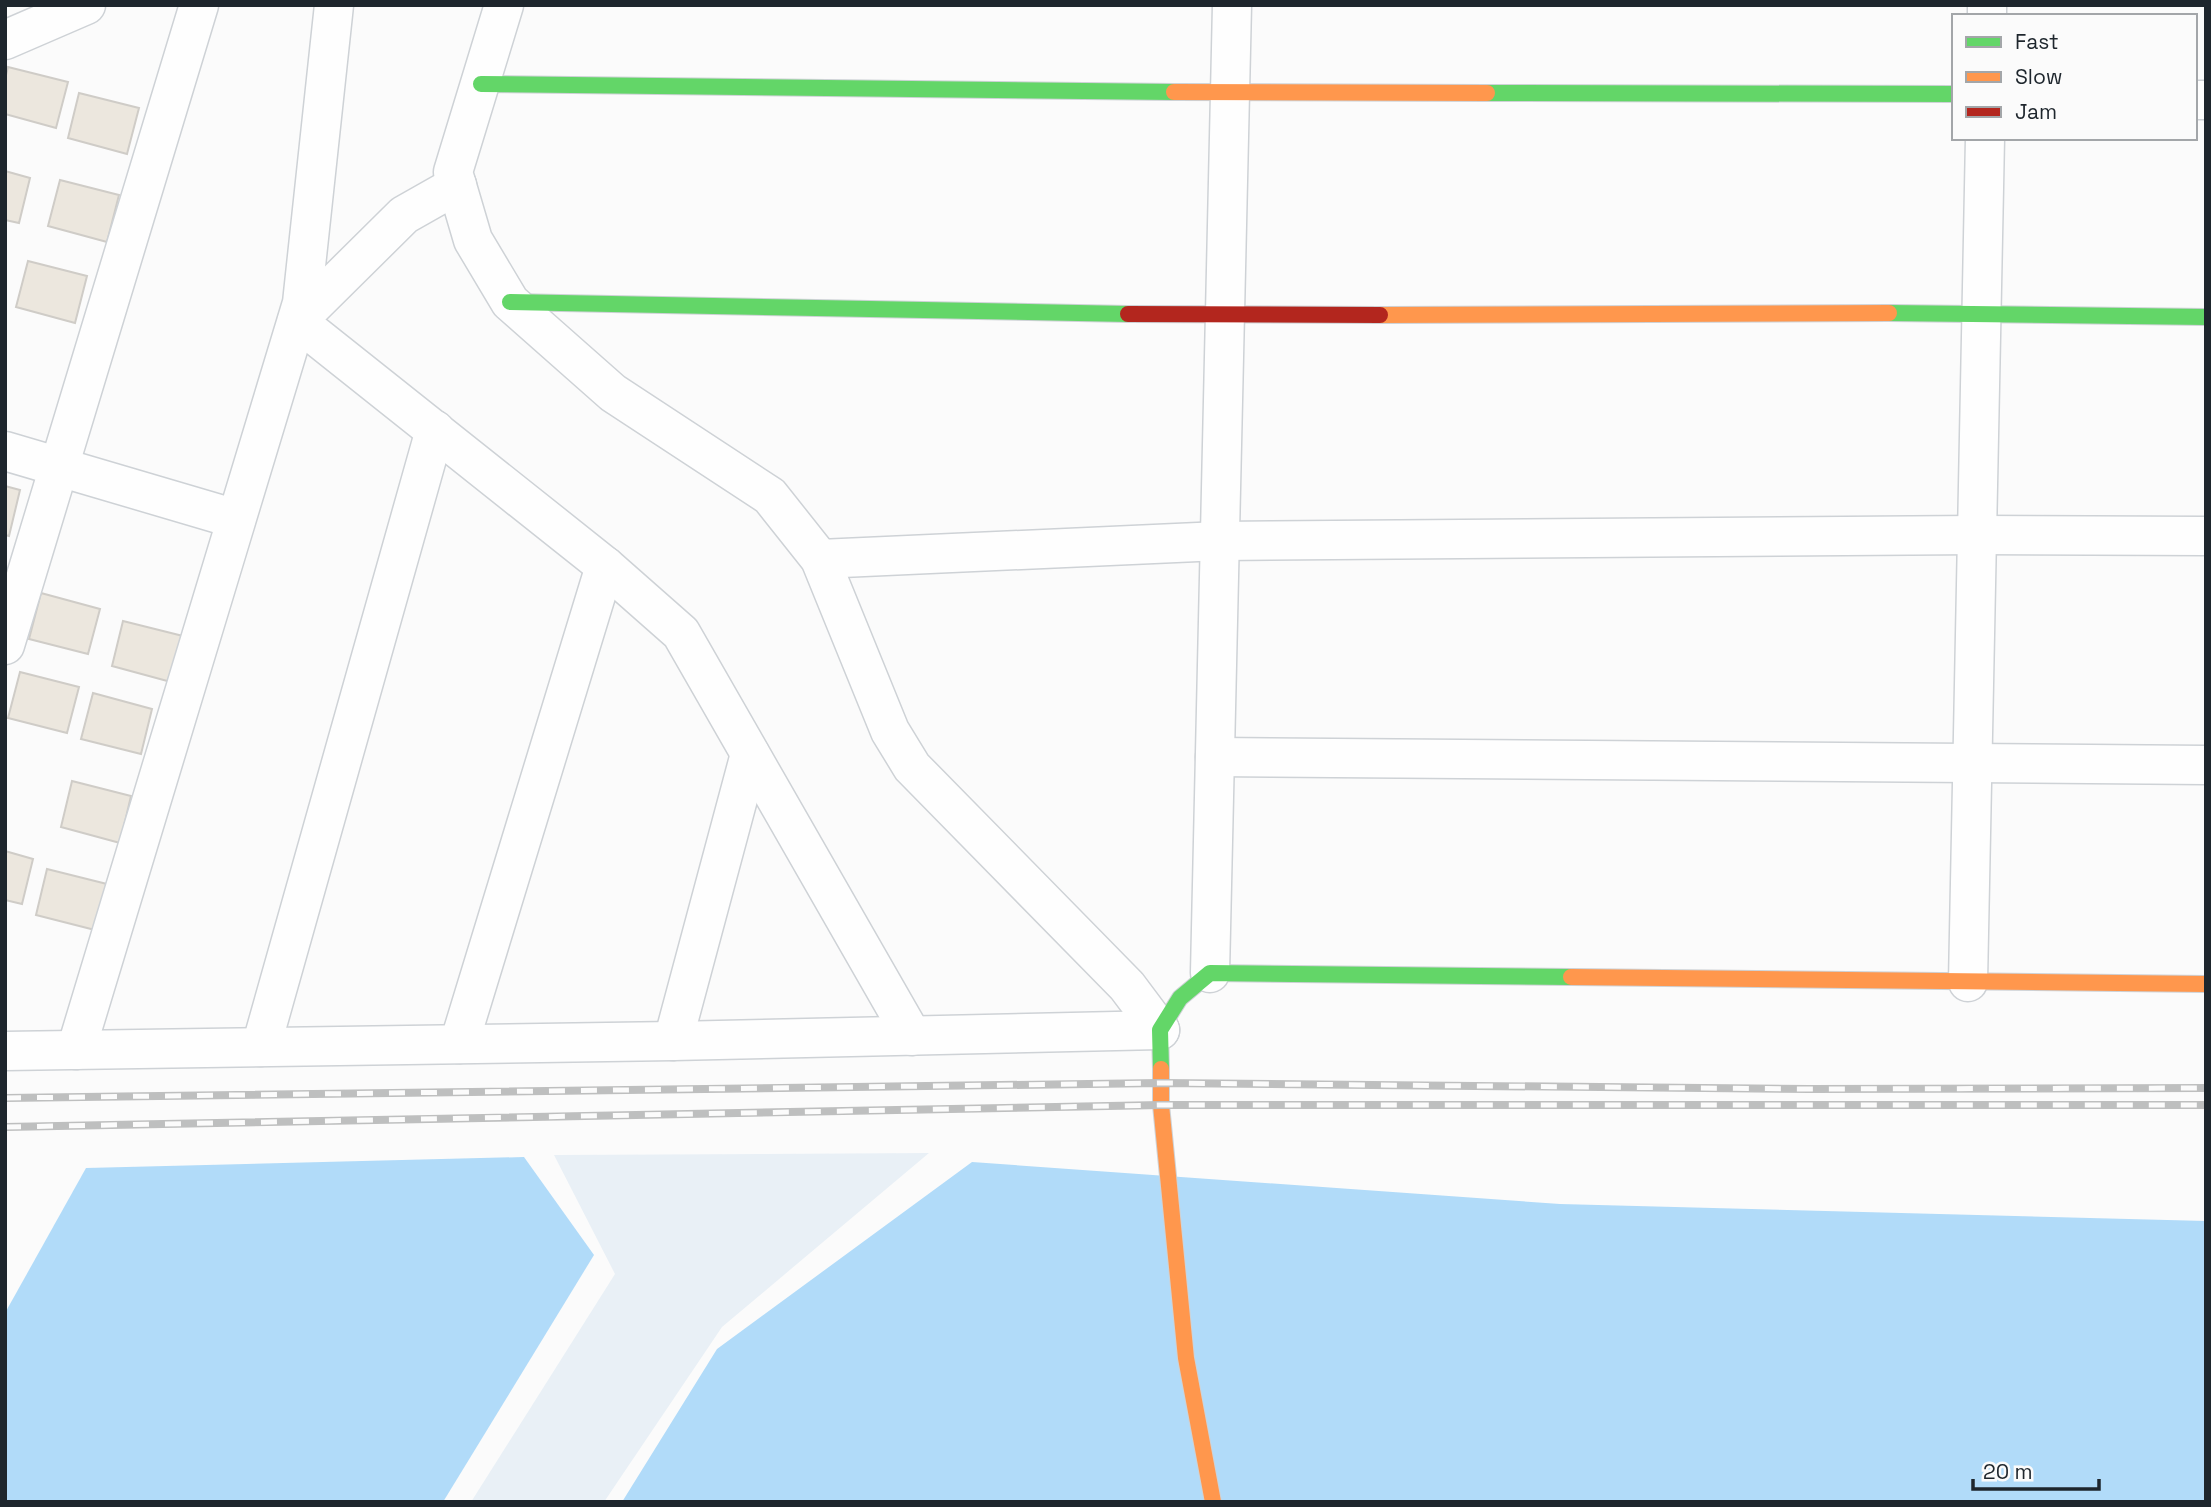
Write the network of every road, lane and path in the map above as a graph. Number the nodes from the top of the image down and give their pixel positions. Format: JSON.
{"nodes":[{"id":1,"x":86,"y":5,"type":"edge"},
{"id":2,"x":199,"y":5,"type":"edge"},
{"id":3,"x":334,"y":5,"type":"edge"},
{"id":4,"x":504,"y":5,"type":"edge"},
{"id":5,"x":1232,"y":5,"type":"edge"},
{"id":6,"x":5,"y":40,"type":"edge"},
{"id":7,"x":481,"y":84,"type":"junction"},
{"id":8,"x":1230,"y":93,"type":"junction"},
{"id":9,"x":1952,"y":94,"type":"edge"},
{"id":10,"x":1984,"y":140,"type":"edge"},
{"id":11,"x":457,"y":185,"type":"junction"},
{"id":12,"x":510,"y":302,"type":"junction"},
{"id":13,"x":1981,"y":313,"type":"junction"},
{"id":14,"x":1225,"y":316,"type":"junction"},
{"id":15,"x":2206,"y":317,"type":"edge"},
{"id":16,"x":297,"y":321,"type":"junction"},
{"id":17,"x":435,"y":430,"type":"junction"},
{"id":18,"x":5,"y":451,"type":"edge"},
{"id":19,"x":59,"y":468,"type":"junction"},
{"id":20,"x":236,"y":519,"type":"junction"},
{"id":21,"x":1977,"y":535,"type":"junction"},
{"id":22,"x":2206,"y":536,"type":"edge"},
{"id":23,"x":1220,"y":541,"type":"junction"},
{"id":24,"x":820,"y":559,"type":"junction"},
{"id":25,"x":605,"y":565,"type":"junction"},
{"id":26,"x":5,"y":645,"type":"edge"},
{"id":27,"x":750,"y":754,"type":"junction"},
{"id":28,"x":1215,"y":757,"type":"junction"},
{"id":29,"x":1972,"y":762,"type":"junction"},
{"id":30,"x":2206,"y":765,"type":"edge"},
{"id":31,"x":1210,"y":973,"type":"junction"},
{"id":32,"x":1968,"y":982,"type":"junction"},
{"id":33,"x":2206,"y":984,"type":"edge"},
{"id":34,"x":1160,"y":1030,"type":"junction"},
{"id":35,"x":912,"y":1035,"type":"junction"},
{"id":36,"x":673,"y":1041,"type":"junction"},
{"id":37,"x":460,"y":1044,"type":"junction"},
{"id":38,"x":261,"y":1047,"type":"junction"},
{"id":39,"x":76,"y":1050,"type":"junction"},
{"id":40,"x":5,"y":1051,"type":"edge"},
{"id":41,"x":1213,"y":1502,"type":"edge"}],
"edges":[{"from":1,"to":6,"type":"street"},
{"from":2,"to":19,"type":"street"},
{"from":3,"to":16,"type":"street"},
{"from":4,"to":7,"type":"street"},
{"from":5,"to":8,"type":"street"},
{"from":7,"to":8,"type":"street"},
{"from":7,"to":11,"type":"street"},
{"from":8,"to":9,"type":"street"},
{"from":8,"to":14,"type":"street"},
{"from":10,"to":13,"type":"street"},
{"from":11,"to":12,"type":"street"},
{"from":11,"to":16,"type":"street"},
{"from":12,"to":14,"type":"street"},
{"from":12,"to":24,"type":"street"},
{"from":13,"to":14,"type":"street"},
{"from":13,"to":15,"type":"street"},
{"from":13,"to":21,"type":"street"},
{"from":14,"to":23,"type":"street"},
{"from":16,"to":17,"type":"street"},
{"from":16,"to":20,"type":"street"},
{"from":17,"to":25,"type":"street"},
{"from":17,"to":38,"type":"street"},
{"from":18,"to":19,"type":"street"},
{"from":19,"to":20,"type":"street"},
{"from":19,"to":26,"type":"street"},
{"from":20,"to":39,"type":"street"},
{"from":21,"to":22,"type":"street"},
{"from":21,"to":23,"type":"street"},
{"from":21,"to":29,"type":"street"},
{"from":23,"to":24,"type":"street"},
{"from":23,"to":28,"type":"street"},
{"from":24,"to":34,"type":"street"},
{"from":25,"to":27,"type":"street"},
{"from":25,"to":37,"type":"street"},
{"from":27,"to":35,"type":"street"},
{"from":27,"to":36,"type":"street"},
{"from":28,"to":29,"type":"street"},
{"from":28,"to":31,"type":"street"},
{"from":29,"to":30,"type":"street"},
{"from":29,"to":32,"type":"street"},
{"from":31,"to":32,"type":"street"},
{"from":31,"to":34,"type":"street"},
{"from":32,"to":33,"type":"street"},
{"from":34,"to":35,"type":"street"},
{"from":34,"to":41,"type":"street"},
{"from":35,"to":36,"type":"street"},
{"from":36,"to":37,"type":"street"},
{"from":37,"to":38,"type":"street"},
{"from":38,"to":39,"type":"street"},
{"from":39,"to":40,"type":"street"}]}
